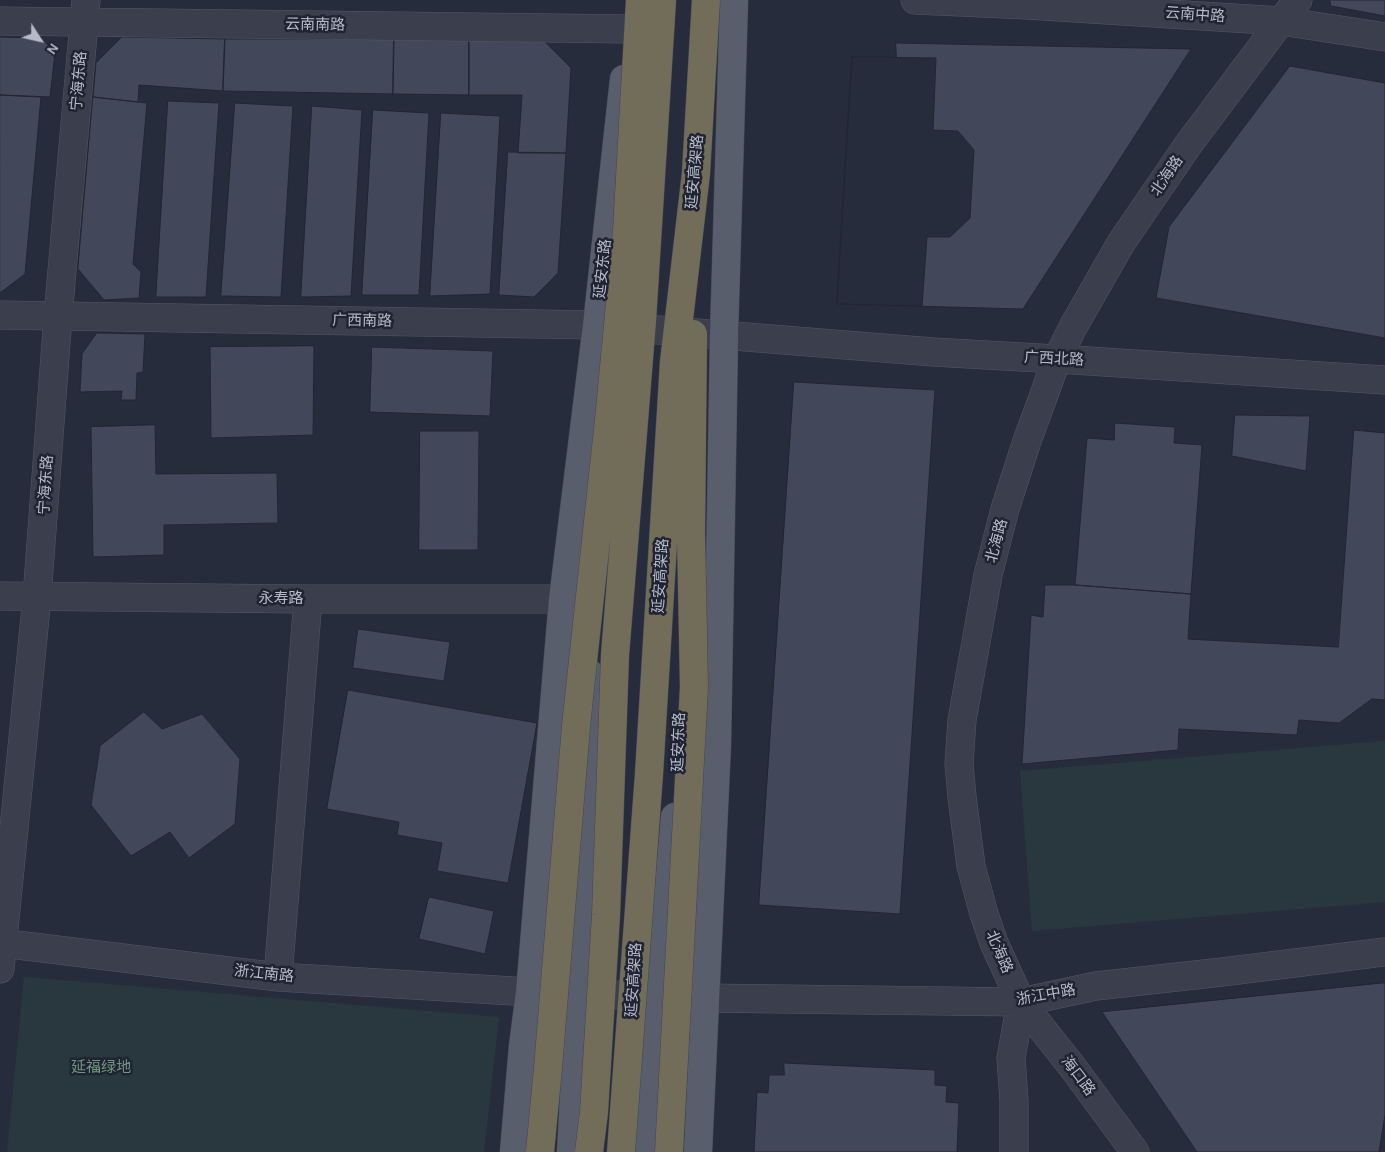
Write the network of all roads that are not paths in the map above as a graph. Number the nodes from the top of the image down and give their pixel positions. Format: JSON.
{"nodes":[{"id":1,"x":631,"y":0,"type":"edge"},
{"id":2,"x":640,"y":0,"type":"edge"},
{"id":3,"x":662,"y":0,"type":"edge"},
{"id":4,"x":706,"y":0,"type":"edge"},
{"id":5,"x":734,"y":0,"type":"edge"},
{"id":6,"x":915,"y":0,"type":"edge"},
{"id":7,"x":1298,"y":0,"type":"edge"},
{"id":8,"x":85,"y":11,"type":"edge"},
{"id":9,"x":0,"y":21,"type":"edge"},
{"id":10,"x":1281,"y":21,"type":"junction"},
{"id":11,"x":629,"y":29,"type":"junction"},
{"id":12,"x":1385,"y":37,"type":"edge"},
{"id":13,"x":696,"y":173,"type":"junction"},
{"id":14,"x":0,"y":316,"type":"edge"},
{"id":15,"x":58,"y":316,"type":"junction"},
{"id":16,"x":597,"y":325,"type":"junction"},
{"id":17,"x":724,"y":335,"type":"junction"},
{"id":18,"x":1057,"y":359,"type":"junction"},
{"id":19,"x":1385,"y":380,"type":"edge"},
{"id":20,"x":570,"y":537,"type":"junction"},
{"id":21,"x":0,"y":596,"type":"edge"},
{"id":22,"x":38,"y":597,"type":"junction"},
{"id":23,"x":308,"y":599,"type":"junction"},
{"id":24,"x":563,"y":599,"type":"junction"},
{"id":25,"x":1,"y":952,"type":"edge"},
{"id":26,"x":1385,"y":952,"type":"edge"},
{"id":27,"x":278,"y":977,"type":"junction"},
{"id":28,"x":530,"y":992,"type":"junction"},
{"id":29,"x":578,"y":994,"type":"junction"},
{"id":30,"x":659,"y":996,"type":"junction"},
{"id":31,"x":704,"y":998,"type":"junction"},
{"id":32,"x":1021,"y":1002,"type":"junction"},
{"id":33,"x":514,"y":1152,"type":"edge"},
{"id":34,"x":540,"y":1152,"type":"edge"},
{"id":35,"x":571,"y":1152,"type":"edge"},
{"id":36,"x":589,"y":1152,"type":"edge"},
{"id":37,"x":621,"y":1152,"type":"edge"},
{"id":38,"x":649,"y":1152,"type":"edge"},
{"id":39,"x":669,"y":1152,"type":"edge"},
{"id":40,"x":698,"y":1152,"type":"edge"},
{"id":41,"x":1014,"y":1152,"type":"edge"},
{"id":42,"x":1134,"y":1152,"type":"edge"}],
"edges":[{"from":1,"to":11,"type":"main road","name":"延安东路"},
{"from":2,"to":34,"type":"highway","bridge":true},
{"from":3,"to":36,"type":"highway","name":"延安高架路","bridge":true},
{"from":4,"to":13,"type":"highway","name":"延安高架路","bridge":true},
{"from":5,"to":17,"type":"main road","name":"延安东路"},
{"from":6,"to":10,"type":"street","name":"云南中路"},
{"from":7,"to":10,"type":"street","name":"北海路"},
{"from":8,"to":9,"type":"street","name":"云南南路"},
{"from":8,"to":11,"type":"street","name":"云南南路"},
{"from":8,"to":15,"type":"street","name":"宁海东路"},
{"from":10,"to":12,"type":"street","name":"云南中路"},
{"from":10,"to":18,"type":"street","name":"北海路"},
{"from":11,"to":16,"type":"main road","name":"延安东路"},
{"from":13,"to":37,"type":"highway","name":"延安高架路","bridge":true},
{"from":13,"to":39,"type":"highway","bridge":true},
{"from":14,"to":15,"type":"street","name":"广西南路"},
{"from":15,"to":16,"type":"street","name":"广西南路"},
{"from":15,"to":22,"type":"street","name":"宁海东路"},
{"from":16,"to":17,"type":"street","name":"广西南路"},
{"from":16,"to":20,"type":"main road","name":"延安东路"},
{"from":17,"to":18,"type":"street","name":"广西北路"},
{"from":17,"to":30,"type":"main road","name":"延安东路"},
{"from":17,"to":31,"type":"main road","name":"延安东路"},
{"from":18,"to":19,"type":"street","name":"广西北路"},
{"from":18,"to":32,"type":"street","name":"北海路"},
{"from":20,"to":24,"type":"main road","name":"延安东路"},
{"from":20,"to":29,"type":"main road","name":"延安东路"},
{"from":21,"to":22,"type":"street","name":"永寿路"},
{"from":22,"to":23,"type":"street","name":"永寿路"},
{"from":22,"to":25,"type":"street","name":"宁海东路"},
{"from":23,"to":24,"type":"street","name":"永寿路"},
{"from":23,"to":27,"type":"street"},
{"from":24,"to":28,"type":"main road","name":"延安东路"},
{"from":25,"to":27,"type":"street","name":"浙江南路"},
{"from":26,"to":32,"type":"street","name":"浙江中路"},
{"from":27,"to":28,"type":"street","name":"浙江南路"},
{"from":28,"to":29,"type":"street","name":"浙江南路"},
{"from":28,"to":33,"type":"main road","name":"延安东路"},
{"from":29,"to":30,"type":"street","name":"浙江中路"},
{"from":29,"to":35,"type":"main road","name":"延安东路"},
{"from":30,"to":31,"type":"street","name":"浙江中路"},
{"from":30,"to":38,"type":"main road","name":"延安东路"},
{"from":31,"to":32,"type":"street","name":"浙江中路"},
{"from":31,"to":40,"type":"main road","name":"延安东路"},
{"from":32,"to":41,"type":"street"},
{"from":32,"to":42,"type":"street","name":"海口路"}]}
